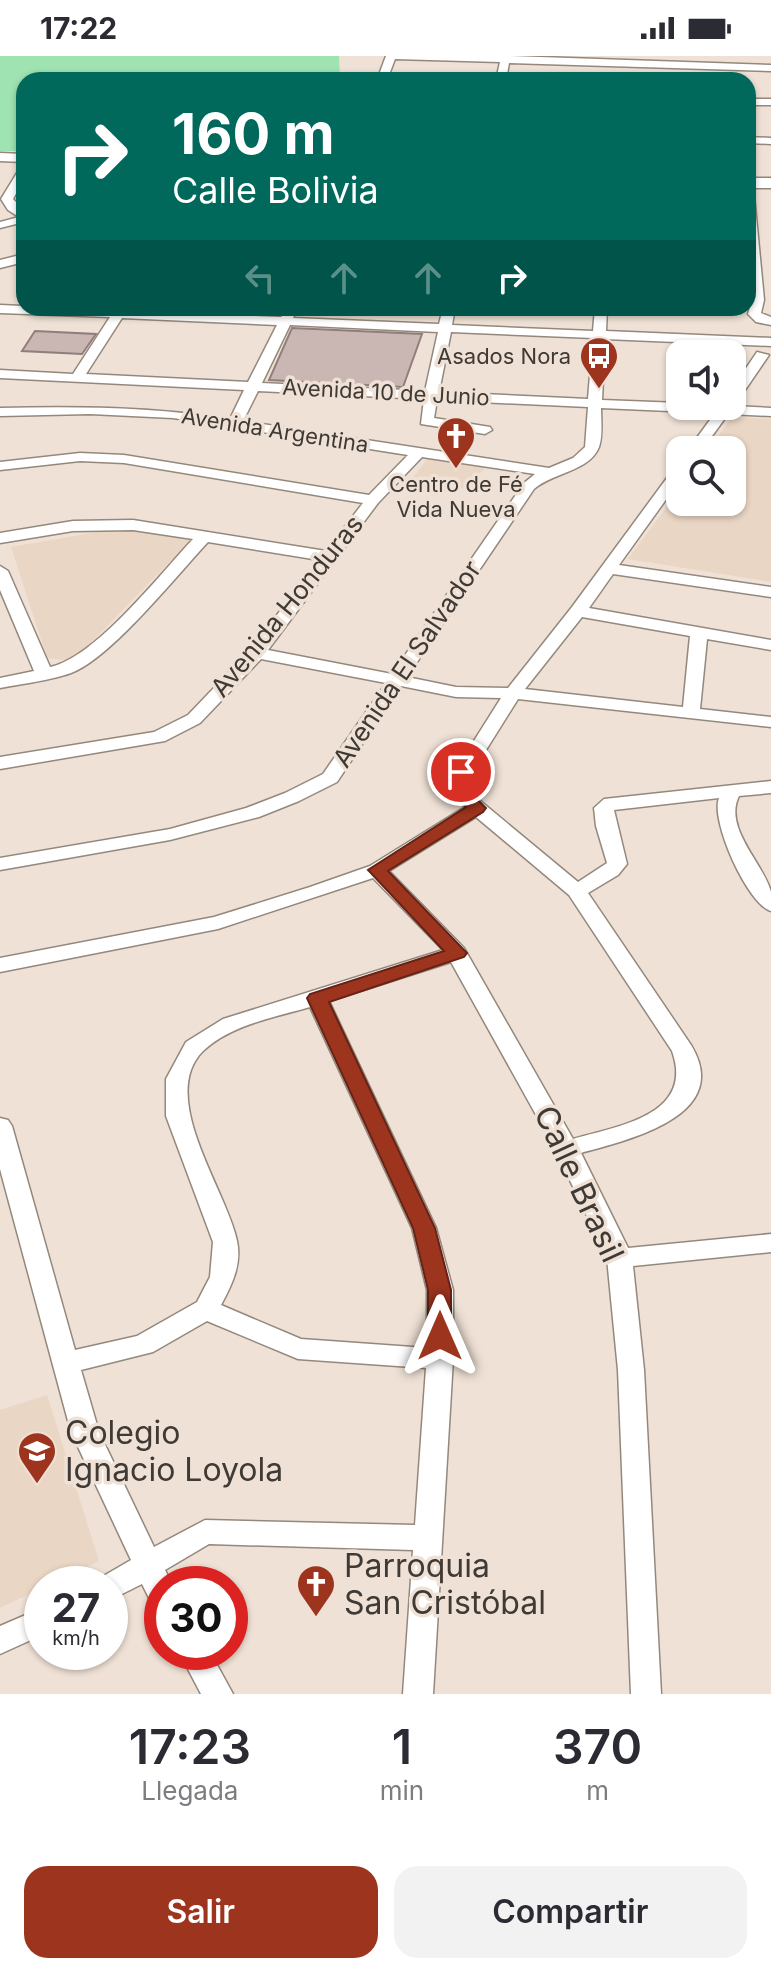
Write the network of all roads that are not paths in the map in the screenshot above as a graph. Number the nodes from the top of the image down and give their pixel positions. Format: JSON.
{"nodes":[{"id":1,"x":391,"y":56,"type":"edge"},
{"id":2,"x":506,"y":58,"type":"edge"},
{"id":3,"x":737,"y":61,"type":"edge"},
{"id":4,"x":619,"y":64,"type":"edge"},
{"id":5,"x":771,"y":68,"type":"edge"},
{"id":6,"x":16,"y":184,"type":"edge"},
{"id":7,"x":16,"y":211,"type":"edge"},
{"id":8,"x":117,"y":316,"type":"edge"},
{"id":9,"x":288,"y":316,"type":"edge"},
{"id":10,"x":301,"y":316,"type":"edge"},
{"id":11,"x":447,"y":316,"type":"edge"},
{"id":12,"x":600,"y":316,"type":"edge"},
{"id":13,"x":444,"y":328,"type":"junction"},
{"id":14,"x":598,"y":334,"type":"junction"},
{"id":15,"x":771,"y":342,"type":"edge"},
{"id":16,"x":762,"y":355,"type":"dead end"},
{"id":17,"x":0,"y":374,"type":"edge"},
{"id":18,"x":77,"y":378,"type":"junction"},
{"id":19,"x":746,"y":378,"type":"edge"},
{"id":20,"x":252,"y":385,"type":"junction"},
{"id":21,"x":430,"y":393,"type":"junction"},
{"id":22,"x":595,"y":402,"type":"junction"},
{"id":23,"x":666,"y":404,"type":"edge"},
{"id":24,"x":746,"y":408,"type":"edge"},
{"id":25,"x":0,"y":412,"type":"edge"},
{"id":26,"x":771,"y":412,"type":"edge"},
{"id":27,"x":235,"y":423,"type":"junction"},
{"id":28,"x":485,"y":430,"type":"dead end"},
{"id":29,"x":418,"y":452,"type":"junction"},
{"id":30,"x":0,"y":466,"type":"edge"},
{"id":31,"x":548,"y":472,"type":"junction"},
{"id":32,"x":666,"y":489,"type":"edge"},
{"id":33,"x":373,"y":500,"type":"junction"},
{"id":34,"x":204,"y":537,"type":"junction"},
{"id":35,"x":0,"y":538,"type":"edge"},
{"id":36,"x":331,"y":557,"type":"junction"},
{"id":37,"x":608,"y":568,"type":"junction"},
{"id":38,"x":0,"y":571,"type":"edge"},
{"id":39,"x":771,"y":592,"type":"edge"},
{"id":40,"x":578,"y":611,"type":"junction"},
{"id":41,"x":699,"y":631,"type":"junction"},
{"id":42,"x":771,"y":645,"type":"edge"},
{"id":43,"x":257,"y":653,"type":"junction"},
{"id":44,"x":45,"y":676,"type":"junction"},
{"id":45,"x":397,"y":680,"type":"junction"},
{"id":46,"x":0,"y":683,"type":"edge"},
{"id":47,"x":513,"y":693,"type":"junction"},
{"id":48,"x":691,"y":713,"type":"junction"},
{"id":49,"x":771,"y":722,"type":"edge"},
{"id":50,"x":0,"y":763,"type":"edge"},
{"id":51,"x":771,"y":787,"type":"edge"},
{"id":52,"x":734,"y":790,"type":"junction"},
{"id":53,"x":477,"y":808,"type":"junction"},
{"id":54,"x":0,"y":864,"type":"edge"},
{"id":55,"x":377,"y":870,"type":"junction"},
{"id":56,"x":576,"y":891,"type":"junction"},
{"id":57,"x":771,"y":905,"type":"edge"},
{"id":58,"x":457,"y":953,"type":"junction"},
{"id":59,"x":0,"y":965,"type":"edge"},
{"id":60,"x":317,"y":998,"type":"junction"},
{"id":61,"x":0,"y":1126,"type":"edge"},
{"id":62,"x":567,"y":1149,"type":"junction"},
{"id":63,"x":771,"y":1243,"type":"edge"},
{"id":64,"x":620,"y":1258,"type":"junction"},
{"id":65,"x":206,"y":1309,"type":"junction"},
{"id":66,"x":440,"y":1359,"type":"junction"},
{"id":67,"x":66,"y":1363,"type":"junction"},
{"id":68,"x":429,"y":1538,"type":"junction"},
{"id":69,"x":146,"y":1566,"type":"edge"},
{"id":70,"x":150,"y":1566,"type":"edge"},
{"id":71,"x":24,"y":1629,"type":"edge"},
{"id":72,"x":0,"y":1640,"type":"edge"},
{"id":73,"x":204,"y":1670,"type":"edge"},
{"id":74,"x":218,"y":1694,"type":"edge"},
{"id":75,"x":418,"y":1694,"type":"edge"},
{"id":76,"x":646,"y":1694,"type":"edge"}],
"edges":[{"from":1,"to":2,"type":"street"},
{"from":2,"to":4,"type":"street"},
{"from":3,"to":4,"type":"street"},
{"from":3,"to":5,"type":"street"},
{"from":6,"to":7,"type":"street"},
{"from":8,"to":18,"type":"street"},
{"from":9,"to":20,"type":"street"},
{"from":10,"to":13,"type":"street"},
{"from":11,"to":13,"type":"street"},
{"from":12,"to":14,"type":"street"},
{"from":13,"to":14,"type":"street"},
{"from":13,"to":21,"type":"street"},
{"from":14,"to":15,"type":"street"},
{"from":14,"to":22,"type":"street"},
{"from":16,"to":19,"type":"street"},
{"from":17,"to":18,"type":"street","name":"Avenida 10 de Junio"},
{"from":18,"to":20,"type":"street","name":"Avenida 10 de Junio"},
{"from":20,"to":21,"type":"street","name":"Avenida 10 de Junio"},
{"from":20,"to":27,"type":"street"},
{"from":21,"to":22,"type":"street","name":"Avenida 10 de Junio"},
{"from":21,"to":28,"type":"street"},
{"from":22,"to":23,"type":"street","name":"Avenida 10 de Junio"},
{"from":22,"to":31,"type":"street","name":"Avenida El Salvador"},
{"from":24,"to":26,"type":"street","name":"Avenida 10 de Junio"},
{"from":25,"to":27,"type":"street","name":"Avenida Argentina"},
{"from":27,"to":29,"type":"street","name":"Avenida Argentina"},
{"from":29,"to":31,"type":"street","name":"Avenida Argentina"},
{"from":29,"to":33,"type":"street","name":"Avenida Honduras"},
{"from":30,"to":33,"type":"street"},
{"from":31,"to":45,"type":"street","name":"Avenida El Salvador"},
{"from":32,"to":37,"type":"street"},
{"from":33,"to":36,"type":"street","name":"Avenida Honduras"},
{"from":34,"to":35,"type":"street"},
{"from":34,"to":36,"type":"street"},
{"from":34,"to":44,"type":"street"},
{"from":36,"to":43,"type":"street","name":"Avenida Honduras"},
{"from":37,"to":39,"type":"street"},
{"from":37,"to":40,"type":"street"},
{"from":38,"to":44,"type":"street"},
{"from":40,"to":41,"type":"street"},
{"from":40,"to":47,"type":"street"},
{"from":41,"to":42,"type":"street"},
{"from":41,"to":48,"type":"street"},
{"from":43,"to":45,"type":"street"},
{"from":43,"to":50,"type":"street","name":"Avenida Honduras"},
{"from":44,"to":46,"type":"street"},
{"from":45,"to":47,"type":"street"},
{"from":45,"to":54,"type":"street","name":"Avenida El Salvador"},
{"from":47,"to":48,"type":"street"},
{"from":47,"to":53,"type":"street"},
{"from":48,"to":49,"type":"street"},
{"from":51,"to":52,"type":"street"},
{"from":52,"to":56,"type":"street"},
{"from":52,"to":57,"type":"street"},
{"from":53,"to":55,"type":"street"},
{"from":53,"to":56,"type":"street"},
{"from":55,"to":58,"type":"street","name":"Calle Brasil"},
{"from":55,"to":59,"type":"street"},
{"from":56,"to":62,"type":"street"},
{"from":58,"to":60,"type":"street"},
{"from":58,"to":62,"type":"street","name":"Calle Brasil"},
{"from":60,"to":65,"type":"street"},
{"from":60,"to":66,"type":"street"},
{"from":61,"to":67,"type":"street"},
{"from":62,"to":64,"type":"street","name":"Calle Brasil"},
{"from":63,"to":64,"type":"street"},
{"from":64,"to":76,"type":"street","name":"Calle Brasil"},
{"from":65,"to":66,"type":"street"},
{"from":65,"to":67,"type":"street"},
{"from":66,"to":68,"type":"street"},
{"from":67,"to":69,"type":"street"},
{"from":68,"to":70,"type":"street"},
{"from":68,"to":75,"type":"street"},
{"from":71,"to":72,"type":"street"},
{"from":73,"to":74,"type":"street"}]}
